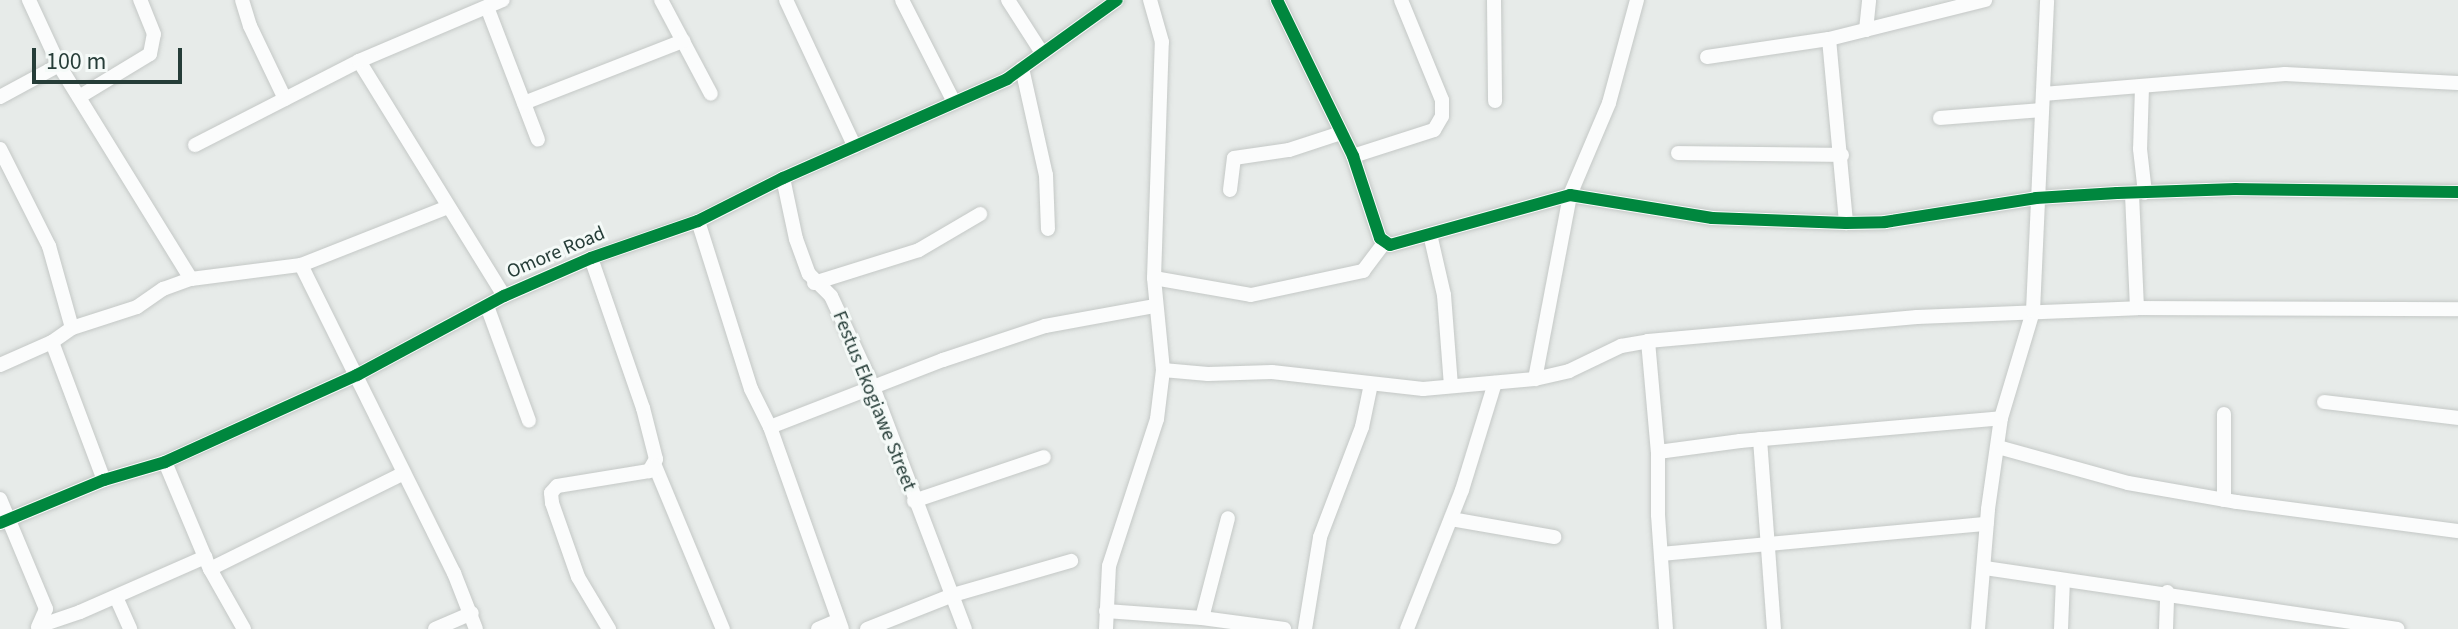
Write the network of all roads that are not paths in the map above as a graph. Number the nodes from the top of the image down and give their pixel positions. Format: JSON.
{"nodes":[{"id":1,"x":29,"y":0,"type":"edge"},
{"id":2,"x":140,"y":0,"type":"edge"},
{"id":3,"x":242,"y":0,"type":"edge"},
{"id":4,"x":503,"y":0,"type":"edge"},
{"id":5,"x":661,"y":0,"type":"edge"},
{"id":6,"x":786,"y":0,"type":"edge"},
{"id":7,"x":902,"y":0,"type":"edge"},
{"id":8,"x":1008,"y":0,"type":"edge"},
{"id":9,"x":1117,"y":0,"type":"edge"},
{"id":10,"x":1150,"y":0,"type":"edge"},
{"id":11,"x":1277,"y":0,"type":"edge"},
{"id":12,"x":1401,"y":0,"type":"edge"},
{"id":13,"x":1494,"y":0,"type":"edge"},
{"id":14,"x":1637,"y":0,"type":"edge"},
{"id":15,"x":1869,"y":0,"type":"edge"},
{"id":16,"x":1985,"y":0,"type":"edge"},
{"id":17,"x":2047,"y":0,"type":"edge"},
{"id":18,"x":487,"y":7,"type":"junction"},
{"id":19,"x":1866,"y":30,"type":"junction"},
{"id":20,"x":1829,"y":39,"type":"junction"},
{"id":21,"x":683,"y":41,"type":"junction"},
{"id":22,"x":1042,"y":53,"type":"junction"},
{"id":23,"x":1707,"y":57,"type":"dead end"},
{"id":24,"x":359,"y":61,"type":"junction"},
{"id":25,"x":59,"y":65,"type":"junction"},
{"id":26,"x":1022,"y":68,"type":"junction"},
{"id":27,"x":2458,"y":83,"type":"edge"},
{"id":28,"x":2142,"y":87,"type":"junction"},
{"id":29,"x":711,"y":94,"type":"dead end"},
{"id":30,"x":2043,"y":94,"type":"junction"},
{"id":31,"x":0,"y":97,"type":"edge"},
{"id":32,"x":79,"y":97,"type":"junction"},
{"id":33,"x":285,"y":99,"type":"junction"},
{"id":34,"x":1495,"y":101,"type":"dead end"},
{"id":35,"x":954,"y":102,"type":"junction"},
{"id":36,"x":524,"y":103,"type":"junction"},
{"id":37,"x":2042,"y":110,"type":"junction"},
{"id":38,"x":1940,"y":118,"type":"dead end"},
{"id":39,"x":1341,"y":133,"type":"junction"},
{"id":40,"x":538,"y":140,"type":"dead end"},
{"id":41,"x":195,"y":145,"type":"dead end"},
{"id":42,"x":855,"y":147,"type":"junction"},
{"id":43,"x":0,"y":149,"type":"edge"},
{"id":44,"x":1678,"y":153,"type":"dead end"},
{"id":45,"x":1842,"y":155,"type":"junction"},
{"id":46,"x":1353,"y":156,"type":"junction"},
{"id":47,"x":783,"y":178,"type":"junction"},
{"id":48,"x":1230,"y":190,"type":"dead end"},
{"id":49,"x":2458,"y":192,"type":"edge"},
{"id":50,"x":2138,"y":194,"type":"junction"},
{"id":51,"x":1570,"y":195,"type":"junction"},
{"id":52,"x":2036,"y":198,"type":"junction"},
{"id":53,"x":448,"y":207,"type":"junction"},
{"id":54,"x":980,"y":214,"type":"dead end"},
{"id":55,"x":698,"y":221,"type":"junction"},
{"id":56,"x":1846,"y":223,"type":"junction"},
{"id":57,"x":1048,"y":229,"type":"dead end"},
{"id":58,"x":1430,"y":234,"type":"junction"},
{"id":59,"x":1384,"y":243,"type":"junction"},
{"id":60,"x":591,"y":258,"type":"junction"},
{"id":61,"x":301,"y":265,"type":"junction"},
{"id":62,"x":1154,"y":278,"type":"junction"},
{"id":63,"x":191,"y":279,"type":"junction"},
{"id":64,"x":814,"y":283,"type":"junction"},
{"id":65,"x":504,"y":296,"type":"junction"},
{"id":66,"x":487,"y":306,"type":"junction"},
{"id":67,"x":1155,"y":306,"type":"junction"},
{"id":68,"x":2137,"y":308,"type":"junction"},
{"id":69,"x":2458,"y":309,"type":"edge"},
{"id":70,"x":2033,"y":311,"type":"junction"},
{"id":71,"x":72,"y":328,"type":"junction"},
{"id":72,"x":1648,"y":341,"type":"junction"},
{"id":73,"x":52,"y":342,"type":"junction"},
{"id":74,"x":0,"y":365,"type":"edge"},
{"id":75,"x":1163,"y":370,"type":"junction"},
{"id":76,"x":357,"y":375,"type":"junction"},
{"id":77,"x":1535,"y":379,"type":"junction"},
{"id":78,"x":1495,"y":383,"type":"junction"},
{"id":79,"x":1371,"y":384,"type":"junction"},
{"id":80,"x":1451,"y":385,"type":"junction"},
{"id":81,"x":873,"y":387,"type":"junction"},
{"id":82,"x":2324,"y":402,"type":"dead end"},
{"id":83,"x":2224,"y":414,"type":"dead end"},
{"id":84,"x":2001,"y":418,"type":"junction"},
{"id":85,"x":2458,"y":418,"type":"edge"},
{"id":86,"x":529,"y":421,"type":"dead end"},
{"id":87,"x":770,"y":427,"type":"junction"},
{"id":88,"x":1760,"y":439,"type":"junction"},
{"id":89,"x":1998,"y":447,"type":"junction"},
{"id":90,"x":1658,"y":452,"type":"junction"},
{"id":91,"x":1044,"y":457,"type":"dead end"},
{"id":92,"x":165,"y":462,"type":"junction"},
{"id":93,"x":655,"y":466,"type":"junction"},
{"id":94,"x":404,"y":473,"type":"junction"},
{"id":95,"x":104,"y":480,"type":"junction"},
{"id":96,"x":0,"y":499,"type":"edge"},
{"id":97,"x":2224,"y":500,"type":"junction"},
{"id":98,"x":914,"y":501,"type":"junction"},
{"id":99,"x":1228,"y":518,"type":"dead end"},
{"id":100,"x":1451,"y":519,"type":"junction"},
{"id":101,"x":4,"y":522,"type":"edge"},
{"id":102,"x":1987,"y":524,"type":"junction"},
{"id":103,"x":2458,"y":531,"type":"edge"},
{"id":104,"x":1554,"y":537,"type":"dead end"},
{"id":105,"x":1768,"y":545,"type":"junction"},
{"id":106,"x":1661,"y":554,"type":"junction"},
{"id":107,"x":1071,"y":561,"type":"dead end"},
{"id":108,"x":208,"y":563,"type":"junction"},
{"id":109,"x":1985,"y":568,"type":"junction"},
{"id":110,"x":2063,"y":580,"type":"junction"},
{"id":111,"x":2167,"y":592,"type":"junction"},
{"id":112,"x":953,"y":595,"type":"junction"},
{"id":113,"x":116,"y":597,"type":"junction"},
{"id":114,"x":1106,"y":611,"type":"junction"},
{"id":115,"x":472,"y":613,"type":"junction"},
{"id":116,"x":1192,"y":621,"type":"edge"},
{"id":117,"x":840,"y":625,"type":"edge"},
{"id":118,"x":38,"y":627,"type":"edge"},
{"id":119,"x":130,"y":629,"type":"edge"},
{"id":120,"x":244,"y":629,"type":"edge"},
{"id":121,"x":435,"y":629,"type":"edge"},
{"id":122,"x":476,"y":629,"type":"edge"},
{"id":123,"x":609,"y":629,"type":"edge"},
{"id":124,"x":723,"y":629,"type":"edge"},
{"id":125,"x":818,"y":629,"type":"edge"},
{"id":126,"x":867,"y":629,"type":"edge"},
{"id":127,"x":965,"y":629,"type":"edge"},
{"id":128,"x":1106,"y":629,"type":"edge"},
{"id":129,"x":1275,"y":629,"type":"edge"},
{"id":130,"x":1305,"y":629,"type":"edge"},
{"id":131,"x":1407,"y":629,"type":"edge"},
{"id":132,"x":1666,"y":629,"type":"edge"},
{"id":133,"x":1774,"y":629,"type":"edge"},
{"id":134,"x":1978,"y":629,"type":"edge"},
{"id":135,"x":2061,"y":629,"type":"edge"},
{"id":136,"x":2166,"y":629,"type":"edge"},
{"id":137,"x":2398,"y":629,"type":"edge"}],
"edges":[{"from":1,"to":25,"type":"street"},
{"from":2,"to":32,"type":"street"},
{"from":3,"to":33,"type":"street"},
{"from":4,"to":18,"type":"street"},
{"from":5,"to":21,"type":"street"},
{"from":6,"to":42,"type":"street"},
{"from":7,"to":35,"type":"street"},
{"from":8,"to":22,"type":"street"},
{"from":9,"to":22,"type":"street","name":"Omore Road"},
{"from":10,"to":62,"type":"street"},
{"from":11,"to":39,"type":"street"},
{"from":12,"to":46,"type":"street"},
{"from":13,"to":34,"type":"street"},
{"from":14,"to":51,"type":"street"},
{"from":15,"to":19,"type":"street"},
{"from":16,"to":19,"type":"street"},
{"from":17,"to":30,"type":"street"},
{"from":18,"to":24,"type":"street"},
{"from":18,"to":36,"type":"street"},
{"from":19,"to":20,"type":"street"},
{"from":20,"to":23,"type":"street"},
{"from":20,"to":45,"type":"street"},
{"from":21,"to":29,"type":"street"},
{"from":21,"to":36,"type":"street"},
{"from":22,"to":26,"type":"street","name":"Omore Road"},
{"from":24,"to":33,"type":"street"},
{"from":24,"to":53,"type":"street"},
{"from":25,"to":31,"type":"street"},
{"from":25,"to":32,"type":"street"},
{"from":26,"to":35,"type":"street","name":"Omore Road"},
{"from":26,"to":57,"type":"street"},
{"from":27,"to":28,"type":"street"},
{"from":28,"to":30,"type":"street"},
{"from":28,"to":50,"type":"street"},
{"from":30,"to":37,"type":"street"},
{"from":32,"to":63,"type":"street"},
{"from":33,"to":41,"type":"street"},
{"from":35,"to":42,"type":"street","name":"Omore Road"},
{"from":36,"to":40,"type":"street"},
{"from":37,"to":38,"type":"street"},
{"from":37,"to":52,"type":"street"},
{"from":39,"to":46,"type":"street"},
{"from":39,"to":48,"type":"street"},
{"from":42,"to":47,"type":"street","name":"Omore Road"},
{"from":43,"to":71,"type":"street"},
{"from":44,"to":45,"type":"street"},
{"from":45,"to":56,"type":"street"},
{"from":46,"to":59,"type":"street"},
{"from":47,"to":55,"type":"street","name":"Omore Road"},
{"from":47,"to":64,"type":"street","name":"Festus Ekogiawe Street"},
{"from":49,"to":50,"type":"street"},
{"from":50,"to":52,"type":"street"},
{"from":50,"to":68,"type":"street"},
{"from":51,"to":56,"type":"street"},
{"from":51,"to":58,"type":"street"},
{"from":51,"to":77,"type":"street"},
{"from":52,"to":56,"type":"street"},
{"from":52,"to":70,"type":"street"},
{"from":53,"to":61,"type":"street"},
{"from":53,"to":65,"type":"street"},
{"from":54,"to":64,"type":"street"},
{"from":55,"to":60,"type":"street","name":"Omore Road"},
{"from":55,"to":87,"type":"street"},
{"from":58,"to":59,"type":"street"},
{"from":58,"to":80,"type":"street"},
{"from":59,"to":62,"type":"street"},
{"from":60,"to":65,"type":"street","name":"Omore Road"},
{"from":60,"to":93,"type":"street"},
{"from":61,"to":63,"type":"street"},
{"from":61,"to":76,"type":"street"},
{"from":62,"to":67,"type":"street"},
{"from":63,"to":71,"type":"street"},
{"from":64,"to":81,"type":"street","name":"Festus Ekogiawe Street"},
{"from":65,"to":66,"type":"street","name":"Omore Road"},
{"from":66,"to":76,"type":"street","name":"Omore Road"},
{"from":66,"to":86,"type":"street"},
{"from":67,"to":75,"type":"street"},
{"from":67,"to":81,"type":"street"},
{"from":68,"to":69,"type":"street"},
{"from":68,"to":70,"type":"street"},
{"from":70,"to":72,"type":"street"},
{"from":70,"to":84,"type":"street"},
{"from":71,"to":73,"type":"street"},
{"from":72,"to":77,"type":"street"},
{"from":72,"to":90,"type":"street"},
{"from":73,"to":74,"type":"street"},
{"from":73,"to":95,"type":"street"},
{"from":75,"to":79,"type":"street"},
{"from":75,"to":114,"type":"street"},
{"from":76,"to":92,"type":"street","name":"Omore Road"},
{"from":76,"to":94,"type":"street"},
{"from":77,"to":78,"type":"street"},
{"from":78,"to":80,"type":"street"},
{"from":78,"to":100,"type":"street"},
{"from":79,"to":80,"type":"street"},
{"from":79,"to":130,"type":"street"},
{"from":81,"to":87,"type":"street"},
{"from":81,"to":98,"type":"street","name":"Festus Ekogiawe Street"},
{"from":82,"to":85,"type":"street"},
{"from":83,"to":97,"type":"street"},
{"from":84,"to":88,"type":"street"},
{"from":84,"to":89,"type":"street"},
{"from":87,"to":117,"type":"street"},
{"from":88,"to":90,"type":"street"},
{"from":88,"to":105,"type":"street"},
{"from":89,"to":97,"type":"street"},
{"from":89,"to":102,"type":"street"},
{"from":90,"to":106,"type":"street"},
{"from":91,"to":98,"type":"street"},
{"from":92,"to":95,"type":"street","name":"Omore Road"},
{"from":92,"to":108,"type":"street"},
{"from":93,"to":123,"type":"street"},
{"from":93,"to":124,"type":"street"},
{"from":94,"to":108,"type":"street"},
{"from":94,"to":115,"type":"street"},
{"from":95,"to":101,"type":"street","name":"Omore Road"},
{"from":96,"to":101,"type":"street"},
{"from":97,"to":103,"type":"street"},
{"from":98,"to":112,"type":"street","name":"Festus Ekogiawe Street"},
{"from":99,"to":116,"type":"street"},
{"from":100,"to":104,"type":"street"},
{"from":100,"to":131,"type":"street"},
{"from":101,"to":118,"type":"street"},
{"from":102,"to":105,"type":"street"},
{"from":102,"to":109,"type":"street"},
{"from":105,"to":106,"type":"street"},
{"from":105,"to":133,"type":"street"},
{"from":106,"to":132,"type":"street"},
{"from":107,"to":112,"type":"street"},
{"from":108,"to":113,"type":"street"},
{"from":108,"to":120,"type":"street"},
{"from":109,"to":110,"type":"street"},
{"from":109,"to":134,"type":"street"},
{"from":110,"to":111,"type":"street"},
{"from":110,"to":135,"type":"street"},
{"from":111,"to":136,"type":"street"},
{"from":111,"to":137,"type":"street"},
{"from":112,"to":126,"type":"street"},
{"from":112,"to":127,"type":"street","name":"Festus Ekogiawe Street"},
{"from":113,"to":118,"type":"street"},
{"from":113,"to":119,"type":"street"},
{"from":114,"to":116,"type":"street"},
{"from":114,"to":128,"type":"street"},
{"from":115,"to":121,"type":"street"},
{"from":115,"to":122,"type":"street"},
{"from":116,"to":129,"type":"street"},
{"from":117,"to":125,"type":"street"}]}
